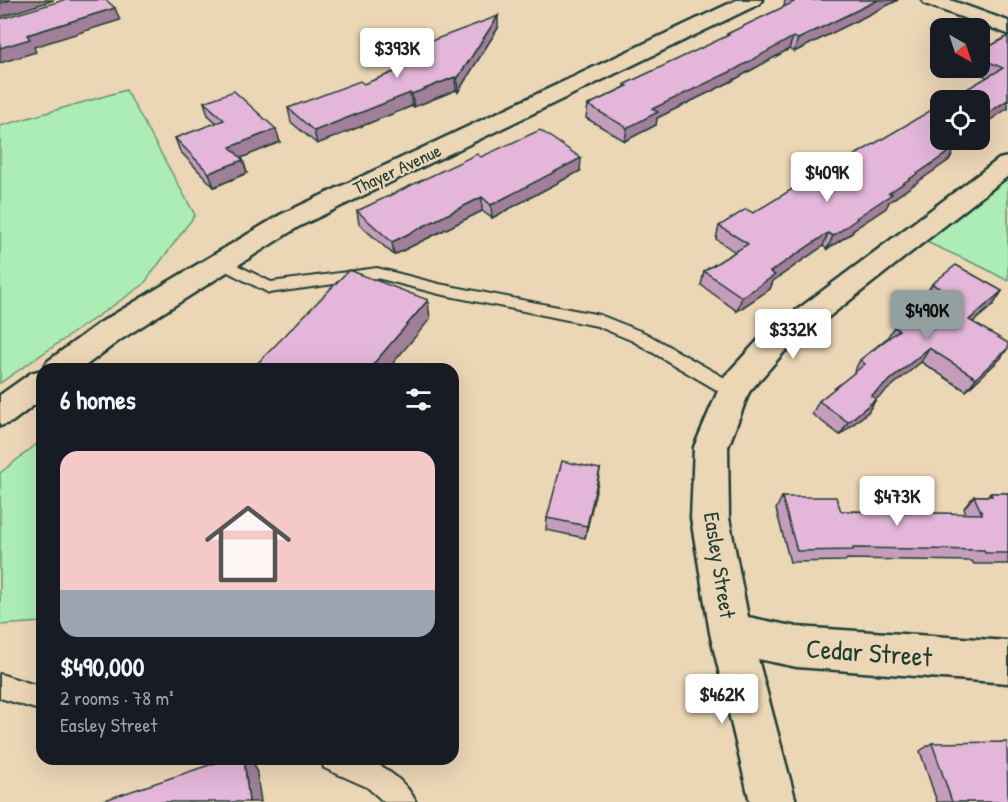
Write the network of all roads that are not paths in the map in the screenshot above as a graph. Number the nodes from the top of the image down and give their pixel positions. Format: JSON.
{"nodes":[{"id":1,"x":752,"y":0,"type":"edge"},
{"id":2,"x":932,"y":0,"type":"edge"},
{"id":3,"x":1008,"y":28,"type":"edge"},
{"id":4,"x":1008,"y":165,"type":"edge"},
{"id":5,"x":221,"y":262,"type":"junction"},
{"id":6,"x":67,"y":363,"type":"edge"},
{"id":7,"x":36,"y":386,"type":"edge"},
{"id":8,"x":733,"y":391,"type":"junction"},
{"id":9,"x":0,"y":412,"type":"edge"},
{"id":10,"x":731,"y":633,"type":"junction"},
{"id":11,"x":1008,"y":662,"type":"edge"},
{"id":12,"x":0,"y":686,"type":"edge"},
{"id":13,"x":36,"y":697,"type":"edge"},
{"id":14,"x":347,"y":765,"type":"edge"},
{"id":15,"x":403,"y":802,"type":"edge"},
{"id":16,"x":773,"y":802,"type":"edge"}],
"edges":[{"from":1,"to":5,"type":"street","name":"Thayer Avenue"},
{"from":2,"to":3,"type":"street"},
{"from":4,"to":8,"type":"street","name":"Easley Street"},
{"from":5,"to":6,"type":"street","name":"Thayer Avenue"},
{"from":5,"to":8,"type":"lane"},
{"from":7,"to":9,"type":"street"},
{"from":8,"to":10,"type":"street","name":"Easley Street"},
{"from":10,"to":11,"type":"street","name":"Cedar Street"},
{"from":10,"to":16,"type":"street","name":"Easley Street"},
{"from":12,"to":13,"type":"lane"},
{"from":14,"to":15,"type":"lane"}]}
